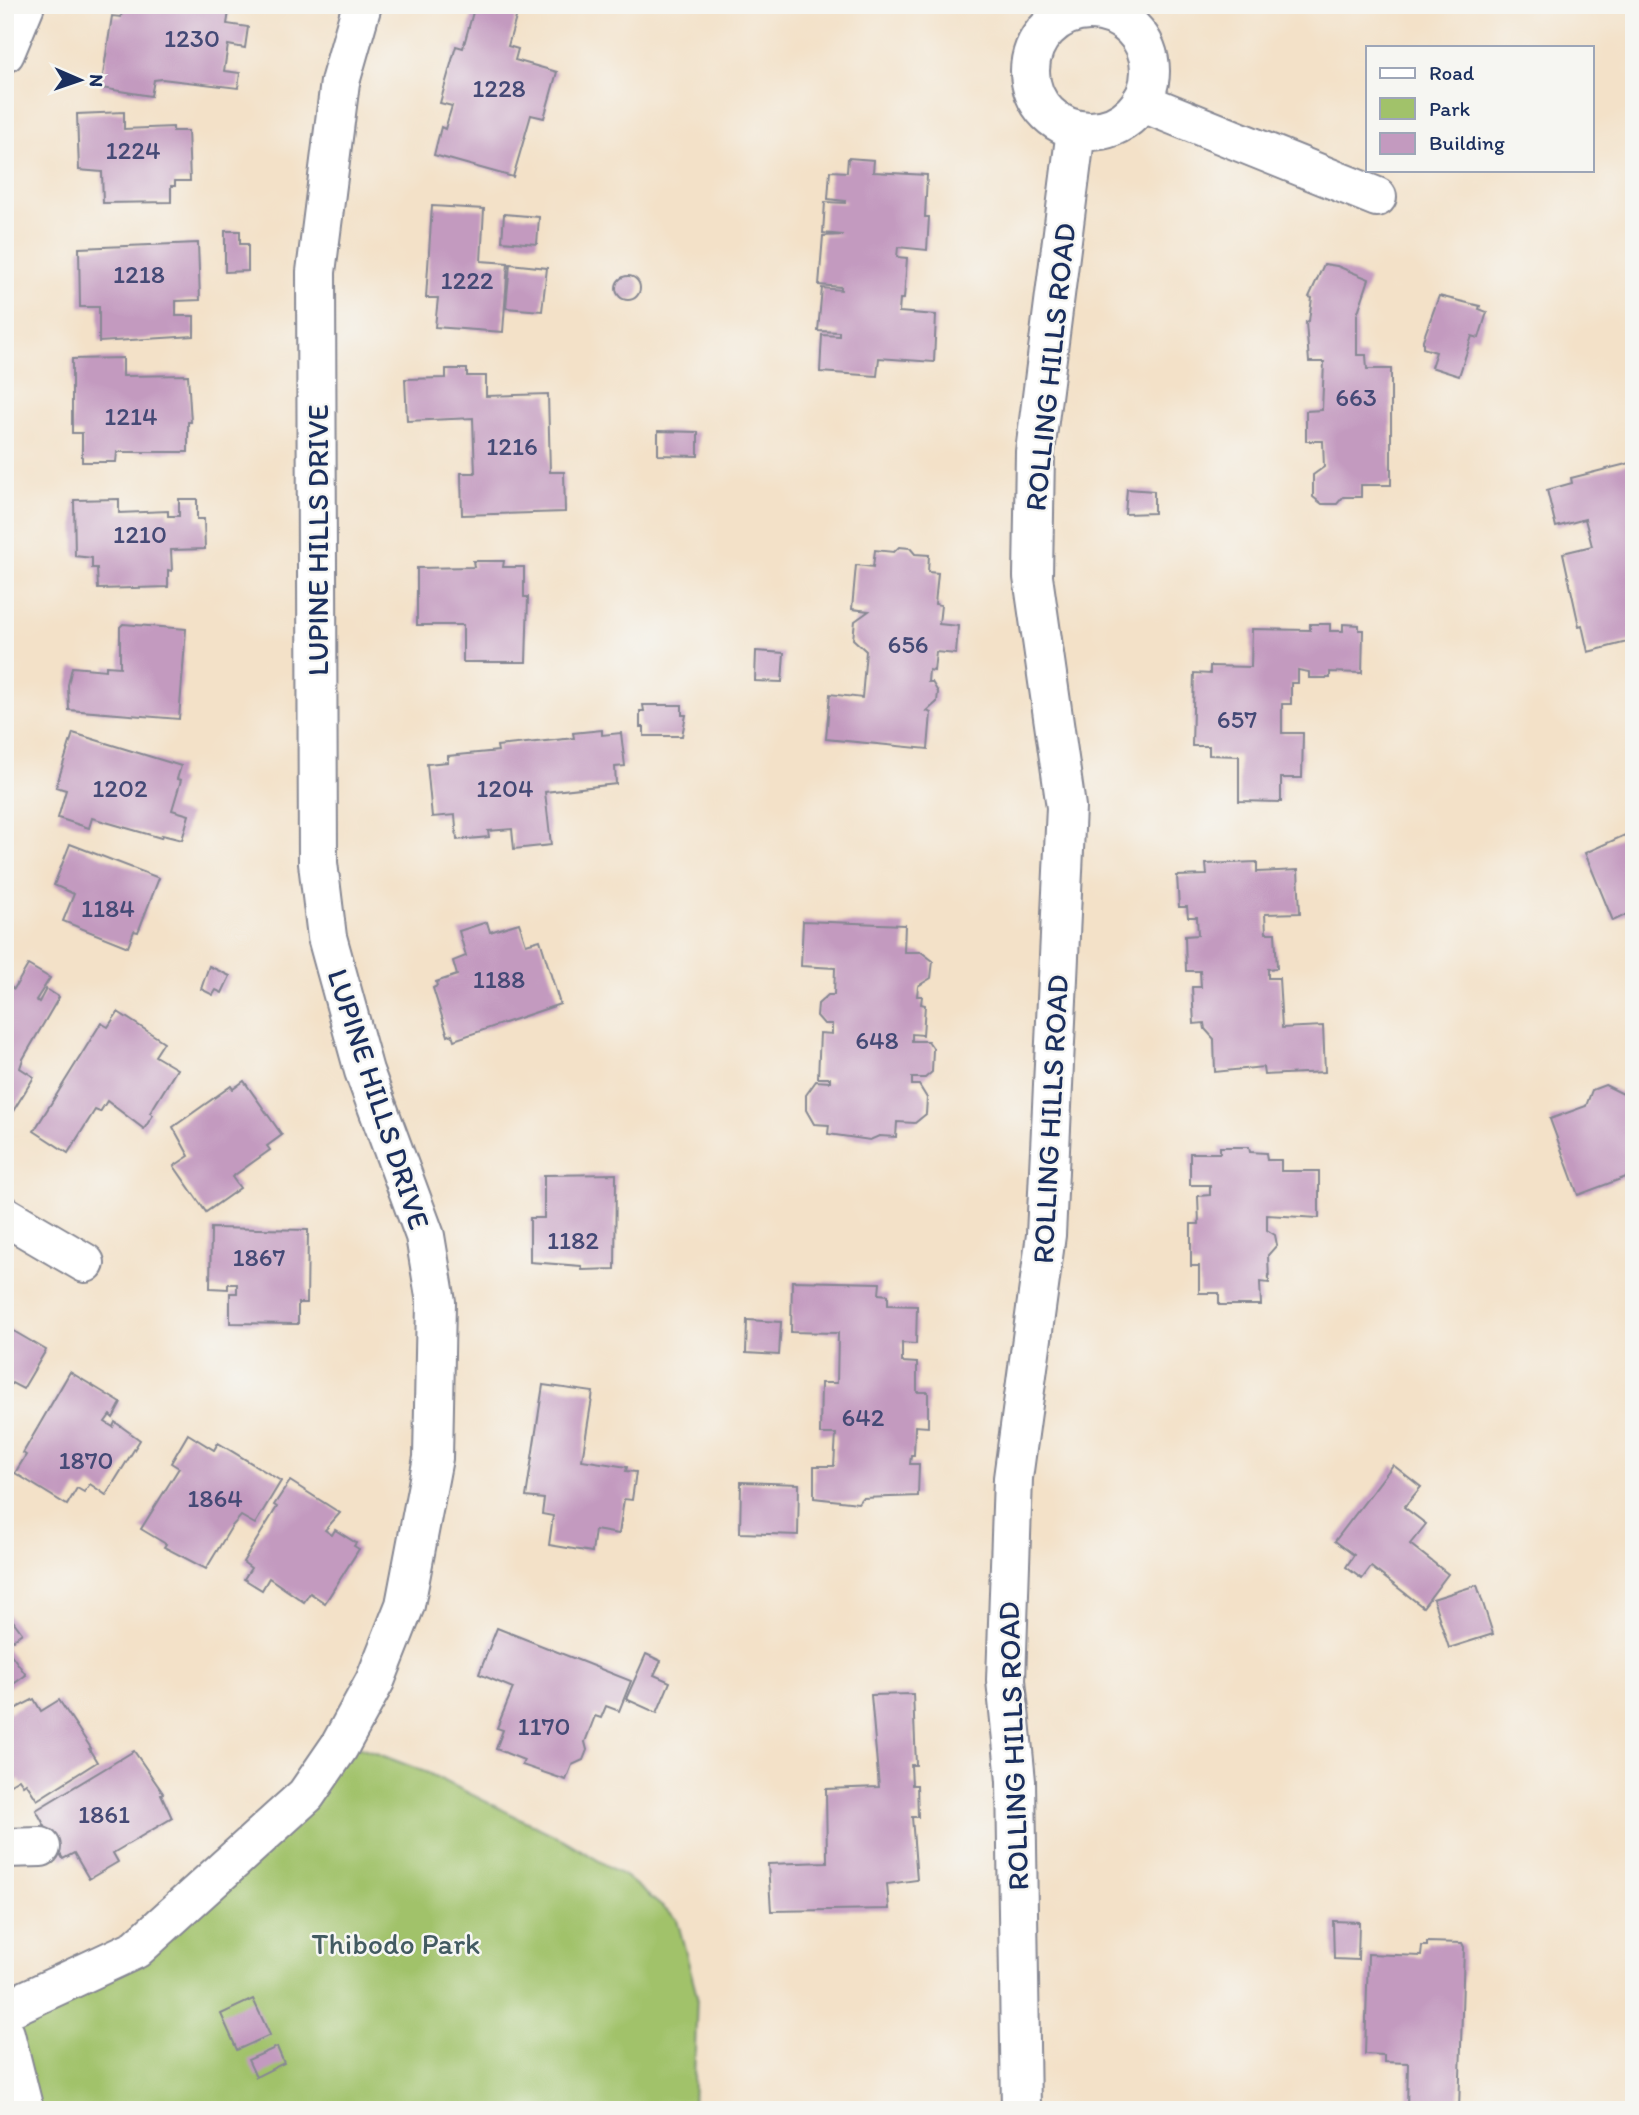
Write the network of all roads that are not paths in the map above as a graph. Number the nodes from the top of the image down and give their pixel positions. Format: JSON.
{"nodes":[{"id":1,"x":25,"y":5,"type":"edge"},
{"id":2,"x":362,"y":5,"type":"edge"},
{"id":3,"x":5,"y":52,"type":"edge"},
{"id":4,"x":1141,"y":102,"type":"junction"},
{"id":5,"x":1076,"y":130,"type":"junction"},
{"id":6,"x":1377,"y":197,"type":"dead end"},
{"id":7,"x":5,"y":1216,"type":"edge"},
{"id":8,"x":85,"y":1263,"type":"dead end"},
{"id":9,"x":5,"y":2010,"type":"edge"},
{"id":10,"x":5,"y":2034,"type":"edge"},
{"id":11,"x":24,"y":2110,"type":"edge"},
{"id":12,"x":1021,"y":2110,"type":"edge"}],
"edges":[{"from":1,"to":3,"type":"street"},
{"from":2,"to":9,"type":"street","name":"LUPINE HILLS DRIVE"},
{"from":4,"to":5,"type":"street"},
{"from":4,"to":5,"type":"street"},
{"from":4,"to":6,"type":"street"},
{"from":5,"to":12,"type":"street","name":"ROLLING HILLS ROAD"},
{"from":7,"to":8,"type":"street"},
{"from":10,"to":11,"type":"street"}]}
